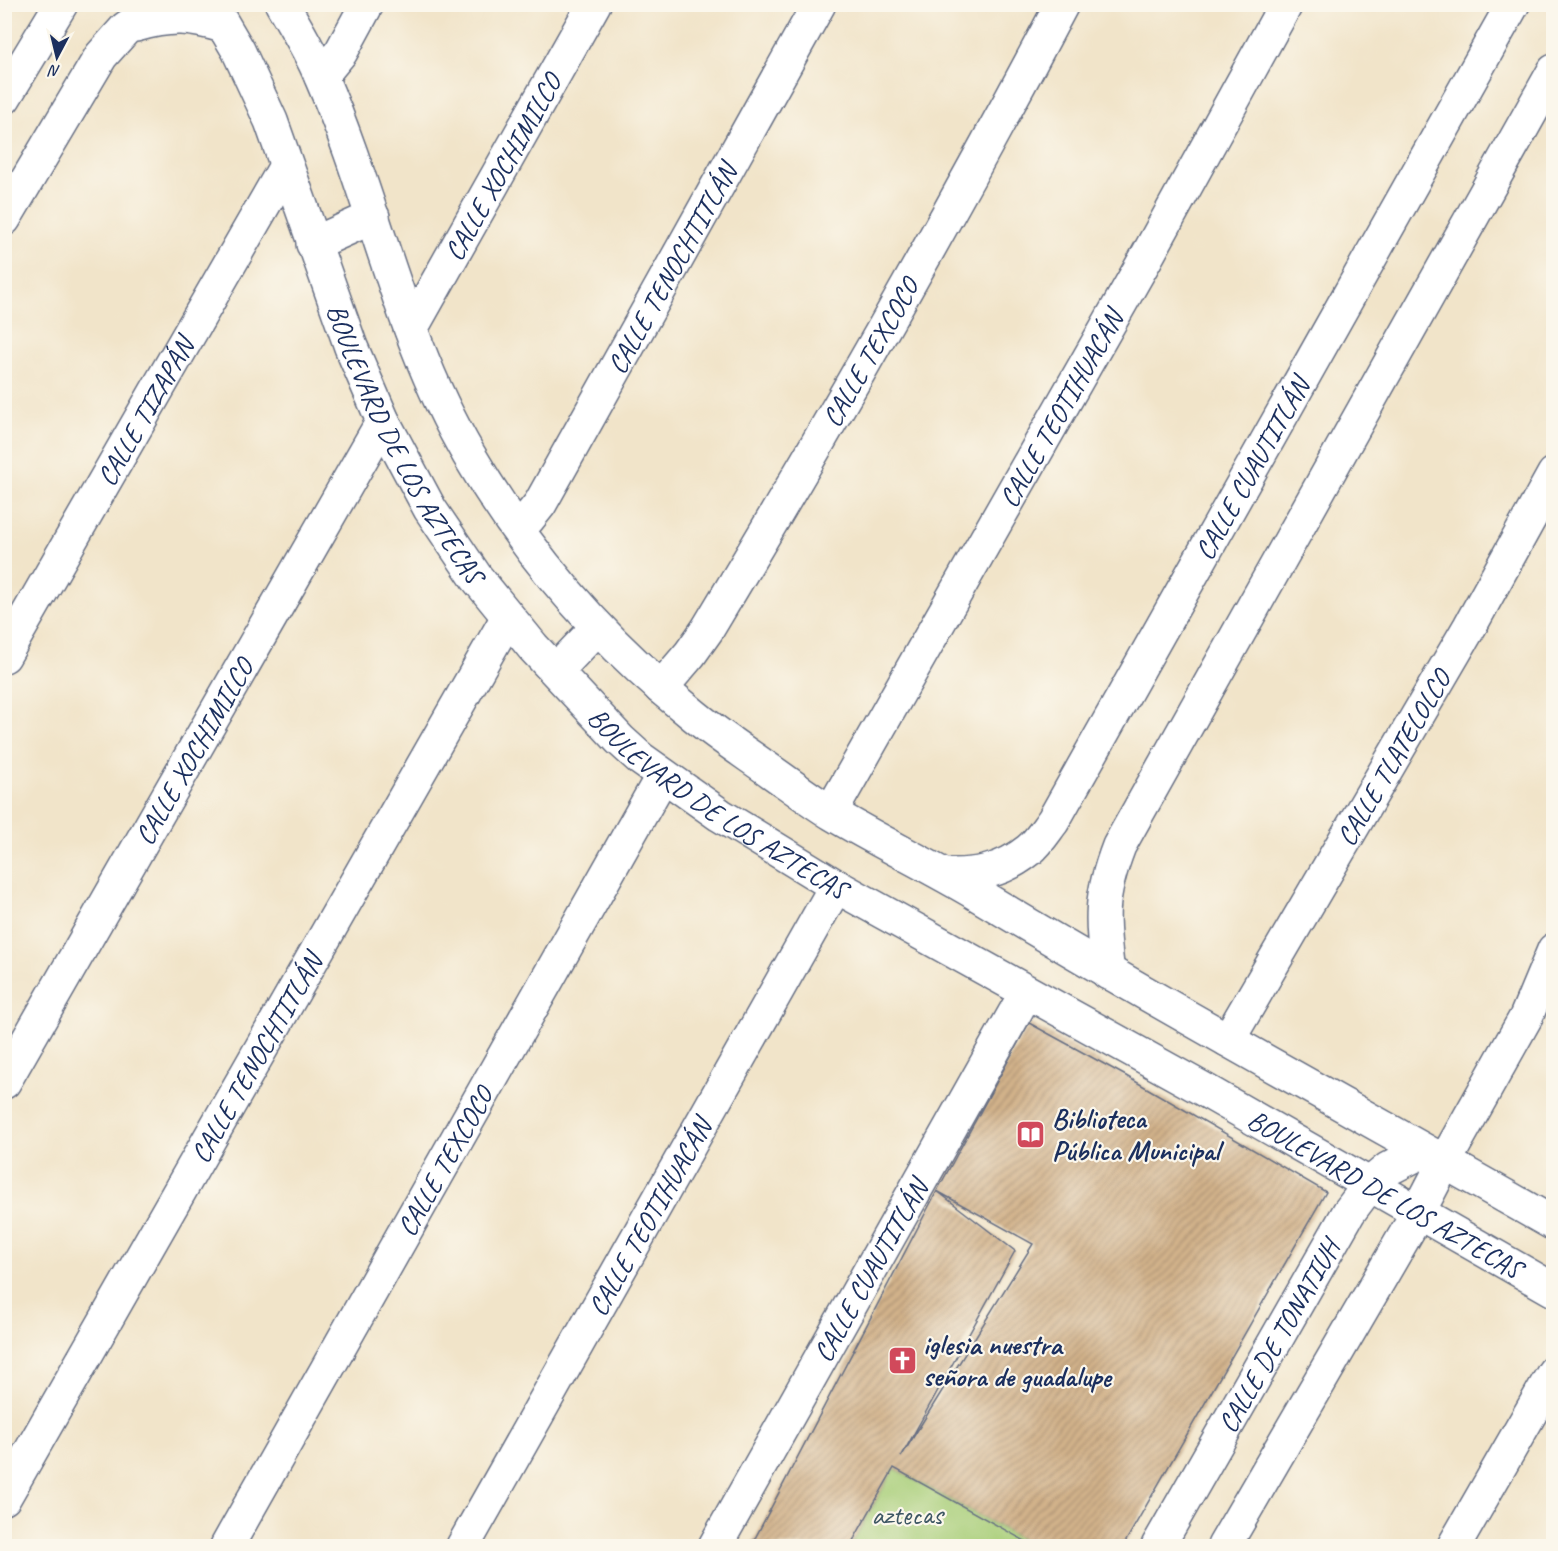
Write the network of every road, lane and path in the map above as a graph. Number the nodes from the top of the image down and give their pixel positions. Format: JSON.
{"nodes":[{"id":1,"x":161,"y":4,"type":"edge"},
{"id":2,"x":282,"y":4,"type":"edge"},
{"id":3,"x":367,"y":4,"type":"edge"},
{"id":4,"x":594,"y":4,"type":"edge"},
{"id":5,"x":819,"y":4,"type":"edge"},
{"id":6,"x":1062,"y":4,"type":"edge"},
{"id":7,"x":1286,"y":4,"type":"edge"},
{"id":8,"x":1513,"y":4,"type":"edge"},
{"id":9,"x":59,"y":6,"type":"edge"},
{"id":10,"x":217,"y":15,"type":"edge"},
{"id":11,"x":126,"y":28,"type":"junction"},
{"id":12,"x":1554,"y":71,"type":"edge"},
{"id":13,"x":321,"y":76,"type":"junction"},
{"id":14,"x":4,"y":98,"type":"edge"},
{"id":15,"x":286,"y":166,"type":"junction"},
{"id":16,"x":373,"y":217,"type":"junction"},
{"id":17,"x":4,"y":219,"type":"edge"},
{"id":18,"x":314,"y":244,"type":"junction"},
{"id":19,"x":411,"y":329,"type":"junction"},
{"id":20,"x":383,"y":421,"type":"junction"},
{"id":21,"x":1554,"y":474,"type":"edge"},
{"id":22,"x":517,"y":528,"type":"junction"},
{"id":23,"x":508,"y":617,"type":"junction"},
{"id":24,"x":597,"y":628,"type":"junction"},
{"id":25,"x":4,"y":656,"type":"edge"},
{"id":26,"x":556,"y":671,"type":"junction"},
{"id":27,"x":661,"y":688,"type":"junction"},
{"id":28,"x":663,"y":775,"type":"junction"},
{"id":29,"x":831,"y":812,"type":"junction"},
{"id":30,"x":945,"y":875,"type":"junction"},
{"id":31,"x":836,"y":886,"type":"junction"},
{"id":32,"x":1554,"y":950,"type":"edge"},
{"id":33,"x":1108,"y":973,"type":"junction"},
{"id":34,"x":1026,"y":993,"type":"junction"},
{"id":35,"x":1228,"y":1040,"type":"junction"},
{"id":36,"x":4,"y":1082,"type":"edge"},
{"id":37,"x":1440,"y":1153,"type":"junction"},
{"id":38,"x":1370,"y":1184,"type":"junction"},
{"id":39,"x":1418,"y":1213,"type":"junction"},
{"id":40,"x":1554,"y":1224,"type":"edge"},
{"id":41,"x":1554,"y":1290,"type":"edge"},
{"id":42,"x":1554,"y":1372,"type":"edge"},
{"id":43,"x":4,"y":1498,"type":"edge"},
{"id":44,"x":227,"y":1546,"type":"edge"},
{"id":45,"x":463,"y":1546,"type":"edge"},
{"id":46,"x":715,"y":1546,"type":"edge"},
{"id":47,"x":1158,"y":1546,"type":"edge"},
{"id":48,"x":1224,"y":1546,"type":"edge"},
{"id":49,"x":1454,"y":1546,"type":"edge"}],
"edges":[{"from":1,"to":11,"type":"street"},
{"from":2,"to":13,"type":"street","name":"BOULEVARD DE LOS AZTECAS"},
{"from":3,"to":13,"type":"street"},
{"from":4,"to":19,"type":"street","name":"CALLE XOCHIMILCO"},
{"from":5,"to":22,"type":"street","name":"CALLE TENOCHTITLÁN"},
{"from":6,"to":27,"type":"street","name":"CALLE TEXCOCO"},
{"from":7,"to":29,"type":"street","name":"CALLE TEOTIHUACÁN"},
{"from":8,"to":30,"type":"street","name":"CALLE CUAUTITLÁN"},
{"from":9,"to":14,"type":"street"},
{"from":10,"to":11,"type":"street"},
{"from":10,"to":15,"type":"street","name":"BOULEVARD DE LOS AZTECAS"},
{"from":11,"to":17,"type":"street"},
{"from":12,"to":33,"type":"street"},
{"from":13,"to":16,"type":"street","name":"BOULEVARD DE LOS AZTECAS"},
{"from":15,"to":18,"type":"street","name":"BOULEVARD DE LOS AZTECAS"},
{"from":15,"to":25,"type":"street","name":"CALLE TIZAPÁN"},
{"from":16,"to":18,"type":"street"},
{"from":16,"to":19,"type":"street","name":"BOULEVARD DE LOS AZTECAS"},
{"from":18,"to":20,"type":"street","name":"BOULEVARD DE LOS AZTECAS"},
{"from":19,"to":22,"type":"street","name":"BOULEVARD DE LOS AZTECAS"},
{"from":20,"to":23,"type":"street","name":"BOULEVARD DE LOS AZTECAS"},
{"from":20,"to":36,"type":"street","name":"CALLE XOCHIMILCO"},
{"from":21,"to":35,"type":"street","name":"CALLE TLATELOLCO"},
{"from":22,"to":24,"type":"street","name":"BOULEVARD DE LOS AZTECAS"},
{"from":23,"to":26,"type":"street","name":"BOULEVARD DE LOS AZTECAS"},
{"from":23,"to":43,"type":"street","name":"CALLE TENOCHTITLÁN"},
{"from":24,"to":26,"type":"street"},
{"from":24,"to":27,"type":"street","name":"BOULEVARD DE LOS AZTECAS"},
{"from":26,"to":28,"type":"street","name":"BOULEVARD DE LOS AZTECAS"},
{"from":27,"to":29,"type":"street","name":"BOULEVARD DE LOS AZTECAS"},
{"from":28,"to":31,"type":"street","name":"BOULEVARD DE LOS AZTECAS"},
{"from":28,"to":44,"type":"street","name":"CALLE TEXCOCO"},
{"from":29,"to":30,"type":"street","name":"BOULEVARD DE LOS AZTECAS"},
{"from":30,"to":33,"type":"street","name":"BOULEVARD DE LOS AZTECAS"},
{"from":31,"to":34,"type":"street","name":"BOULEVARD DE LOS AZTECAS"},
{"from":31,"to":45,"type":"street","name":"CALLE TEOTIHUACÁN"},
{"from":32,"to":37,"type":"street"},
{"from":33,"to":35,"type":"street","name":"BOULEVARD DE LOS AZTECAS"},
{"from":34,"to":38,"type":"street","name":"BOULEVARD DE LOS AZTECAS"},
{"from":34,"to":46,"type":"street","name":"CALLE CUAUTITLÁN"},
{"from":35,"to":37,"type":"street","name":"BOULEVARD DE LOS AZTECAS"},
{"from":37,"to":38,"type":"street","name":"CALLE DE TONATIUH"},
{"from":37,"to":39,"type":"street","name":"CALLE DE TONATIUH"},
{"from":37,"to":40,"type":"street","name":"BOULEVARD DE LOS AZTECAS"},
{"from":38,"to":39,"type":"street","name":"BOULEVARD DE LOS AZTECAS"},
{"from":38,"to":47,"type":"street","name":"CALLE DE TONATIUH"},
{"from":39,"to":41,"type":"street","name":"BOULEVARD DE LOS AZTECAS"},
{"from":39,"to":48,"type":"street","name":"CALLE DE TONATIUH"},
{"from":42,"to":49,"type":"street"}]}
